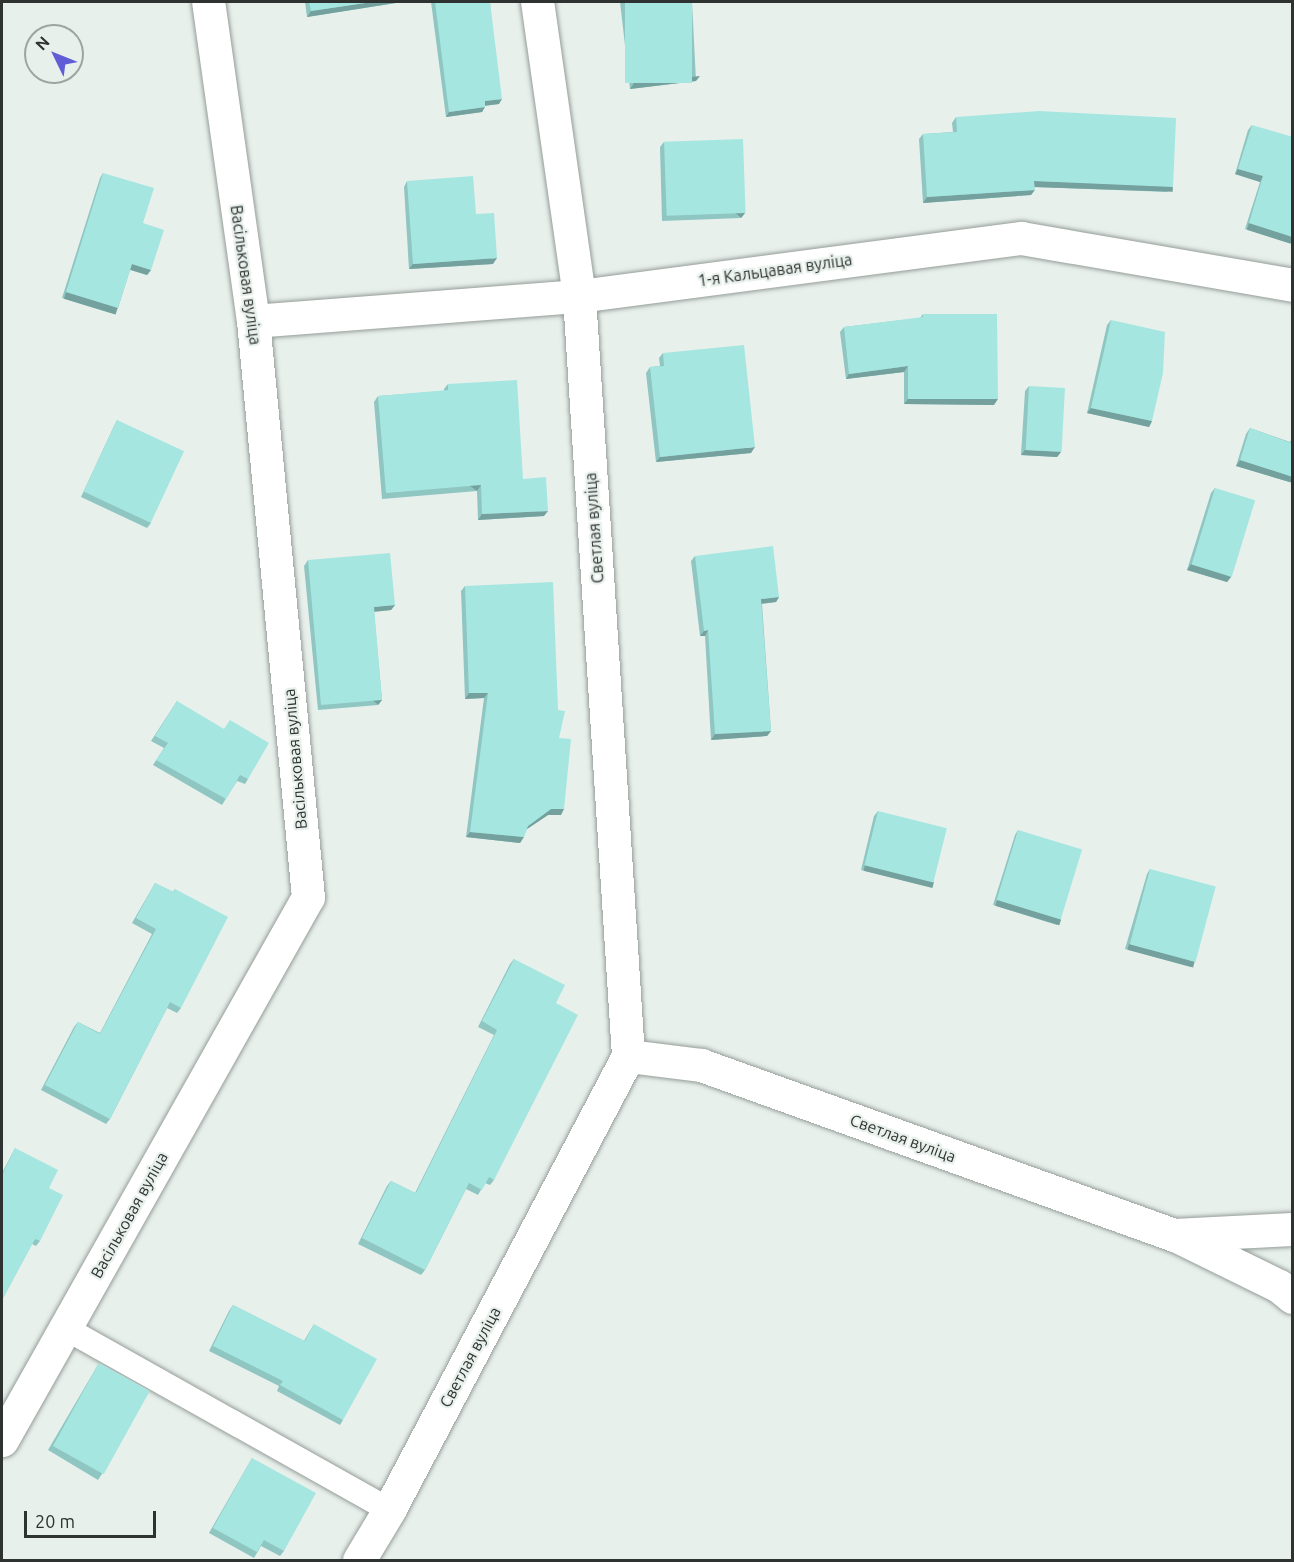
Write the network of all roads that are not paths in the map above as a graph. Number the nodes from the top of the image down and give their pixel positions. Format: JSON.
{"nodes":[{"id":1,"x":208,"y":2,"type":"edge"},
{"id":2,"x":537,"y":2,"type":"edge"},
{"id":3,"x":1293,"y":285,"type":"edge"},
{"id":4,"x":579,"y":296,"type":"junction"},
{"id":5,"x":253,"y":321,"type":"junction"},
{"id":6,"x":628,"y":1056,"type":"junction"},
{"id":7,"x":1293,"y":1228,"type":"edge"},
{"id":8,"x":1174,"y":1235,"type":"junction"},
{"id":9,"x":1293,"y":1297,"type":"edge"},
{"id":10,"x":64,"y":1328,"type":"junction"},
{"id":11,"x":2,"y":1440,"type":"edge"},
{"id":12,"x":389,"y":1510,"type":"junction"},
{"id":13,"x":359,"y":1560,"type":"edge"}],
"edges":[{"from":1,"to":5,"type":"street","name":"Васільковая вуліца"},
{"from":2,"to":4,"type":"street","name":"Светлая вуліца"},
{"from":3,"to":4,"type":"street","name":"1-я Кальцавая вуліца"},
{"from":4,"to":5,"type":"street","name":"1-я Кальцавая вуліца"},
{"from":4,"to":6,"type":"street","name":"Светлая вуліца"},
{"from":5,"to":10,"type":"street","name":"Васільковая вуліца"},
{"from":6,"to":8,"type":"street","name":"Светлая вуліца"},
{"from":6,"to":12,"type":"street","name":"Светлая вуліца"},
{"from":7,"to":8,"type":"street","name":"Светлая вуліца"},
{"from":8,"to":9,"type":"street","name":"Светлая вуліца"},
{"from":10,"to":11,"type":"street","name":"Васільковая вуліца"},
{"from":10,"to":12,"type":"lane"},
{"from":12,"to":13,"type":"street","name":"Светлая вуліца"}]}
